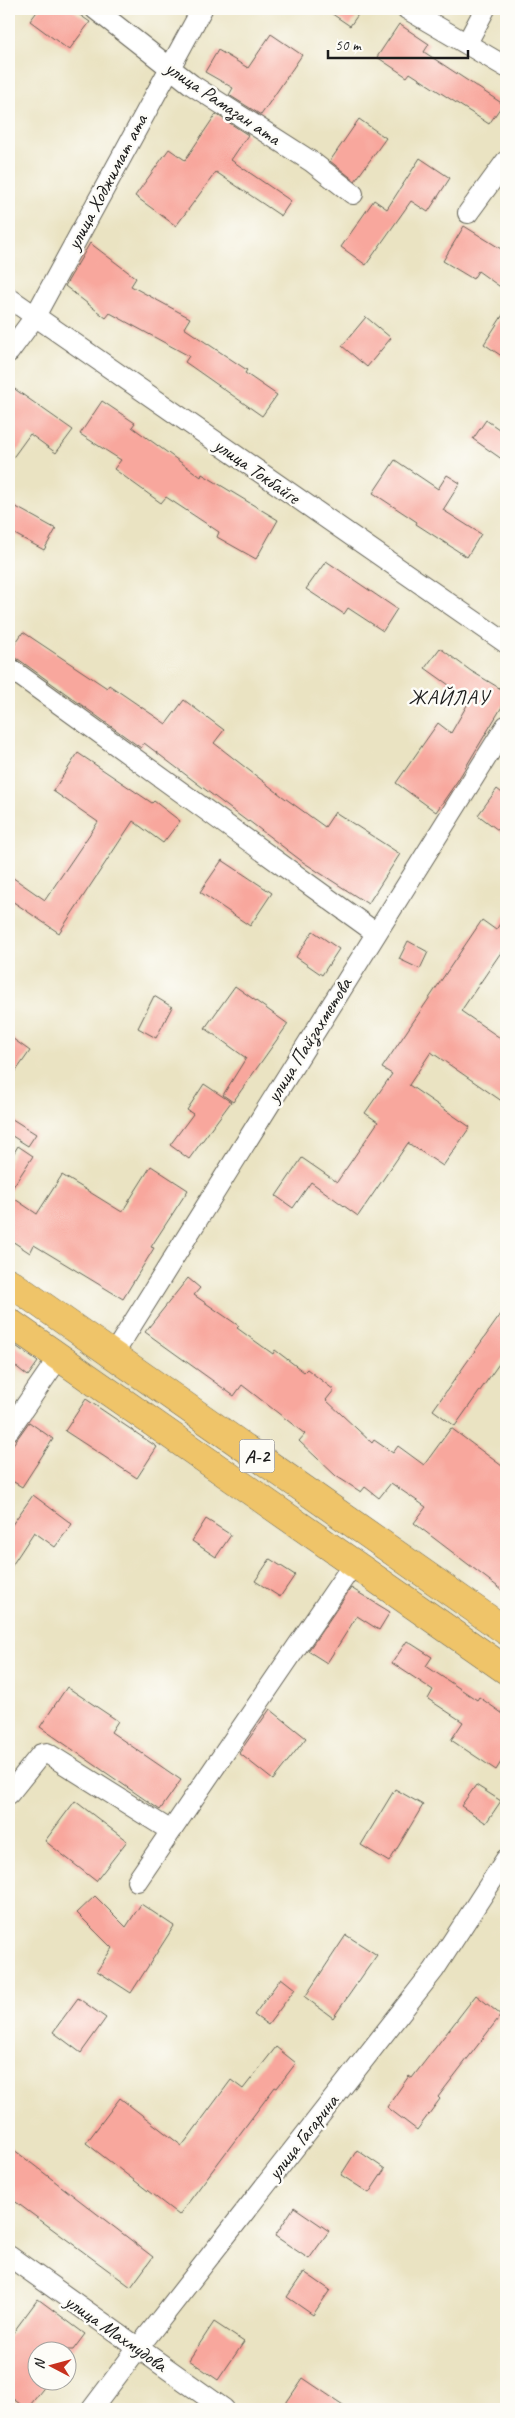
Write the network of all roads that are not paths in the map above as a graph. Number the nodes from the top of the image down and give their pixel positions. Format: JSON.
{"nodes":[{"id":1,"x":95,"y":9,"type":"edge"},
{"id":2,"x":202,"y":9,"type":"edge"},
{"id":3,"x":407,"y":9,"type":"edge"},
{"id":4,"x":486,"y":9,"type":"edge"},
{"id":5,"x":467,"y":43,"type":"junction"},
{"id":6,"x":169,"y":67,"type":"junction"},
{"id":7,"x":506,"y":68,"type":"edge"},
{"id":8,"x":506,"y":161,"type":"edge"},
{"id":9,"x":353,"y":194,"type":"dead end"},
{"id":10,"x":468,"y":213,"type":"dead end"},
{"id":11,"x":9,"y":298,"type":"edge"},
{"id":12,"x":34,"y":318,"type":"junction"},
{"id":13,"x":9,"y":352,"type":"edge"},
{"id":14,"x":506,"y":643,"type":"edge"},
{"id":15,"x":11,"y":669,"type":"dead end"},
{"id":16,"x":506,"y":726,"type":"edge"},
{"id":17,"x":376,"y":933,"type":"junction"},
{"id":18,"x":9,"y":1282,"type":"edge"},
{"id":19,"x":9,"y":1322,"type":"edge"},
{"id":20,"x":113,"y":1355,"type":"junction"},
{"id":21,"x":59,"y":1357,"type":"junction"},
{"id":22,"x":9,"y":1430,"type":"edge"},
{"id":23,"x":354,"y":1564,"type":"junction"},
{"id":24,"x":506,"y":1631,"type":"edge"},
{"id":25,"x":506,"y":1670,"type":"edge"},
{"id":26,"x":9,"y":1794,"type":"edge"},
{"id":27,"x":171,"y":1831,"type":"junction"},
{"id":28,"x":506,"y":1859,"type":"edge"},
{"id":29,"x":137,"y":1881,"type":"dead end"},
{"id":30,"x":9,"y":2256,"type":"edge"},
{"id":31,"x":138,"y":2348,"type":"junction"},
{"id":32,"x":92,"y":2409,"type":"edge"},
{"id":33,"x":224,"y":2409,"type":"edge"}],
"edges":[{"from":1,"to":6,"type":"street","name":"улица Рамазан ата"},
{"from":2,"to":6,"type":"street","name":"улица Ходжимат ата"},
{"from":3,"to":5,"type":"street"},
{"from":4,"to":5,"type":"street"},
{"from":5,"to":7,"type":"street"},
{"from":6,"to":9,"type":"street","name":"улица Рамазан ата"},
{"from":6,"to":12,"type":"street","name":"улица Ходжимат ата"},
{"from":8,"to":10,"type":"street"},
{"from":11,"to":12,"type":"street","name":"улица Токбайге"},
{"from":12,"to":13,"type":"street","name":"улица Ходжимат ата"},
{"from":12,"to":14,"type":"street","name":"улица Токбайге"},
{"from":15,"to":17,"type":"street"},
{"from":16,"to":17,"type":"street","name":"улица Пайзахметова"},
{"from":17,"to":20,"type":"street","name":"улица Пайзахметова"},
{"from":18,"to":20,"type":"highway","number":"A-2"},
{"from":19,"to":21,"type":"highway","number":"A-2"},
{"from":20,"to":24,"type":"highway","number":"A-2"},
{"from":21,"to":22,"type":"street"},
{"from":21,"to":23,"type":"highway","number":"A-2"},
{"from":23,"to":25,"type":"highway","number":"A-2"},
{"from":23,"to":27,"type":"street"},
{"from":26,"to":27,"type":"street"},
{"from":27,"to":29,"type":"street"},
{"from":28,"to":31,"type":"street","name":"улица Гагарина"},
{"from":30,"to":31,"type":"street","name":"улица Махмудова"},
{"from":31,"to":32,"type":"street","name":"улица Гагарина"},
{"from":31,"to":33,"type":"street","name":"улица Махмудова"}]}
